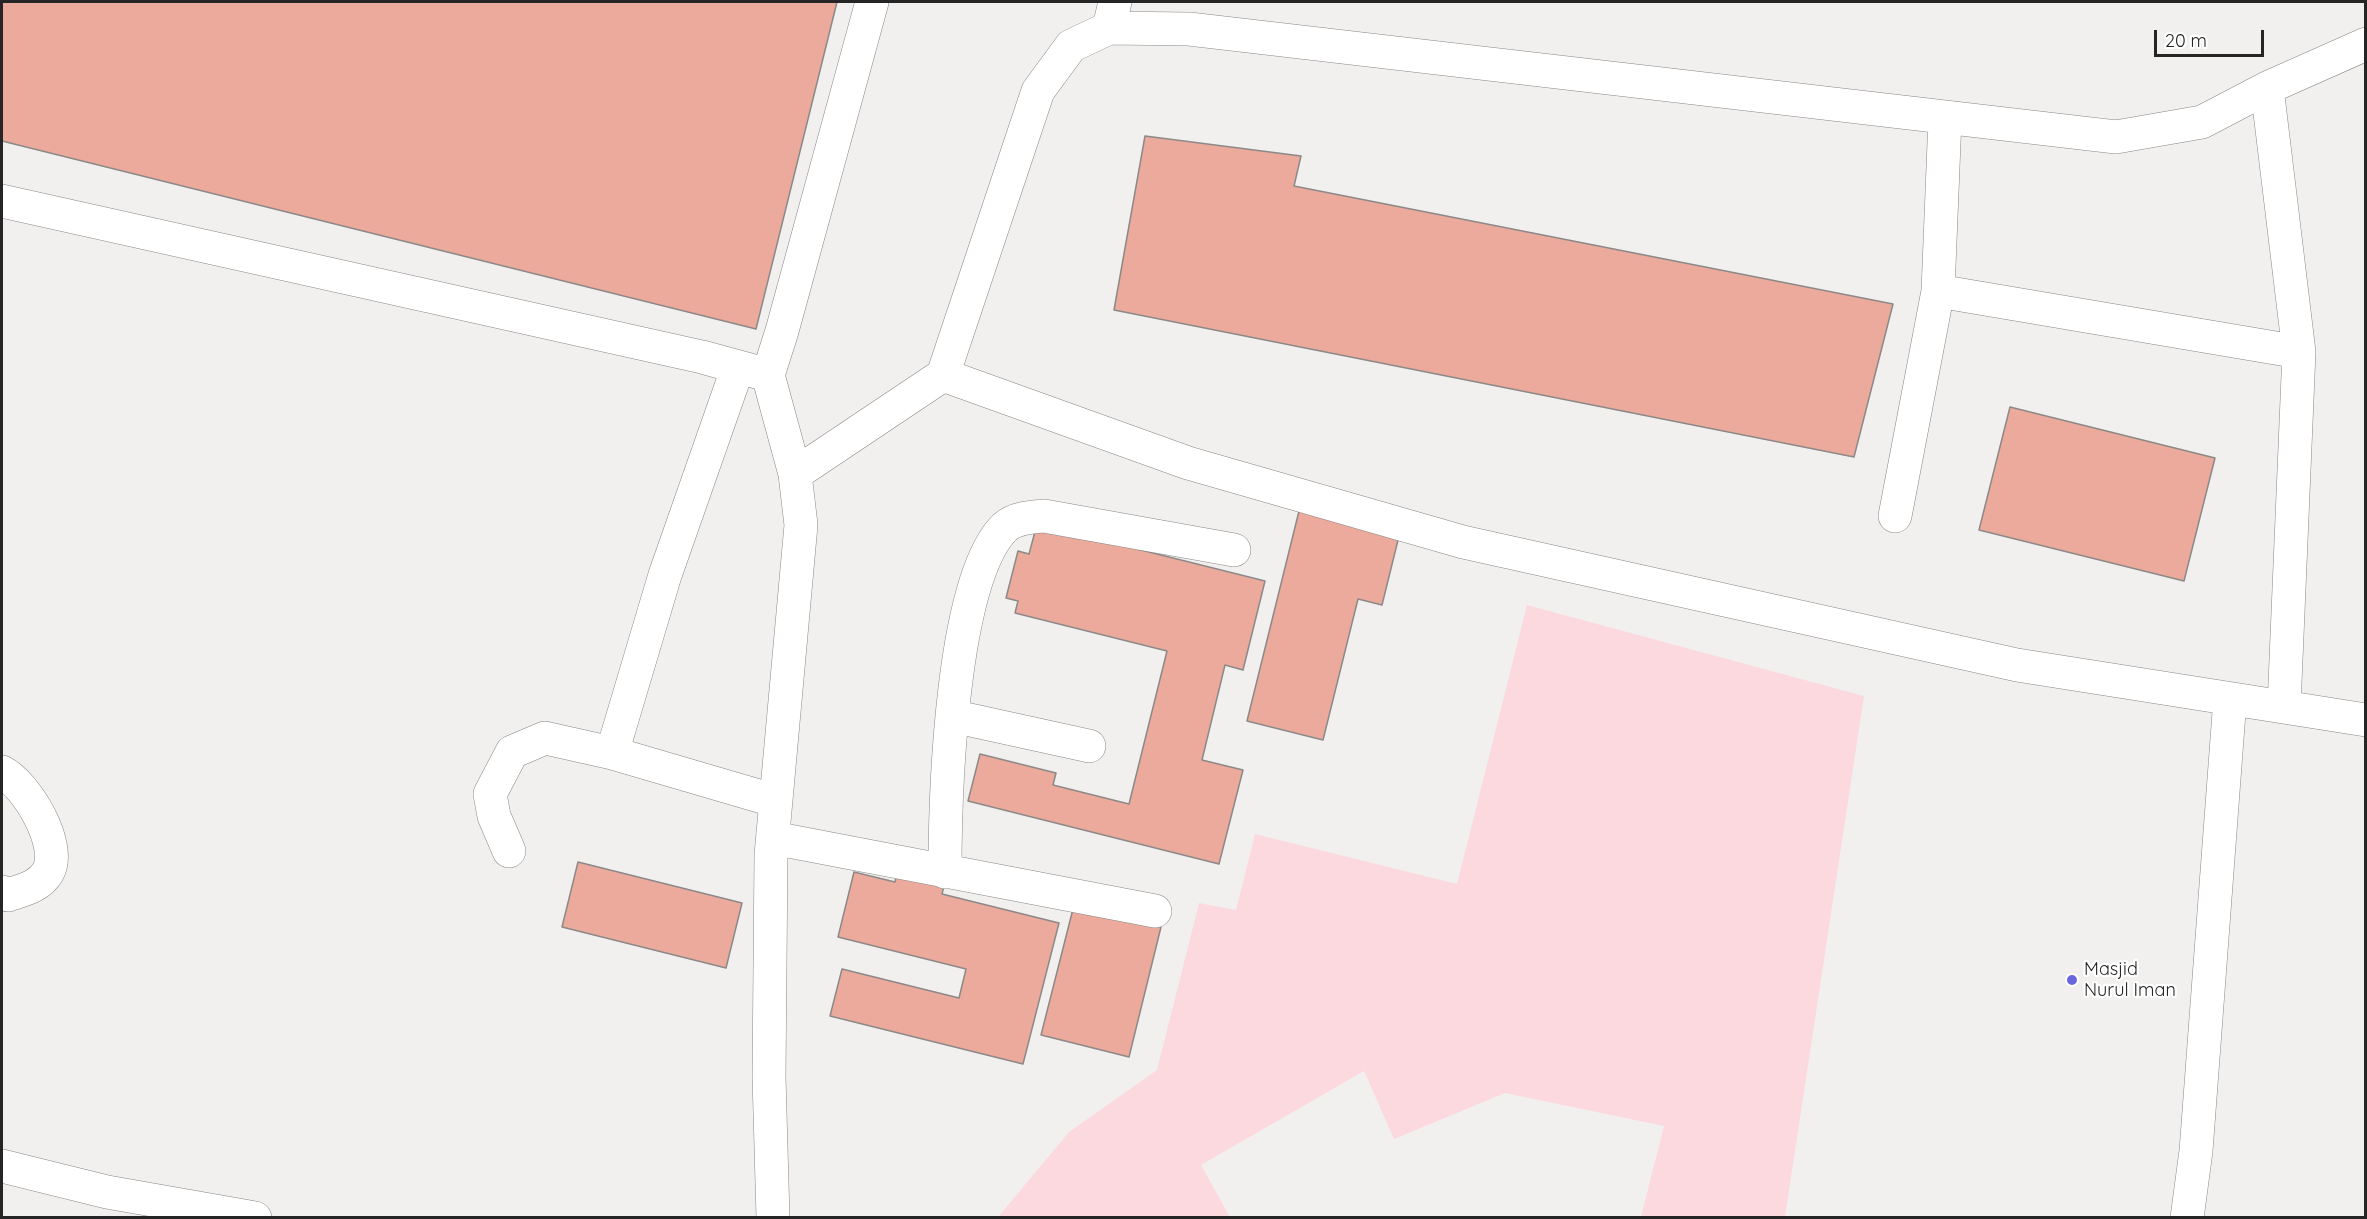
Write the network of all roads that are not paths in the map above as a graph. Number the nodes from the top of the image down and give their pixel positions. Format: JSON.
{"nodes":[{"id":1,"x":872,"y":2,"type":"edge"},
{"id":2,"x":1112,"y":15,"type":"edge"},
{"id":3,"x":2366,"y":44,"type":"edge"},
{"id":4,"x":2267,"y":88,"type":"junction"},
{"id":5,"x":1945,"y":118,"type":"junction"},
{"id":6,"x":2,"y":201,"type":"edge"},
{"id":7,"x":1938,"y":291,"type":"junction"},
{"id":8,"x":2299,"y":352,"type":"junction"},
{"id":9,"x":753,"y":371,"type":"junction"},
{"id":10,"x":943,"y":375,"type":"junction"},
{"id":11,"x":795,"y":474,"type":"junction"},
{"id":12,"x":1895,"y":516,"type":"dead end"},
{"id":13,"x":1234,"y":550,"type":"dead end"},
{"id":14,"x":2230,"y":699,"type":"junction"},
{"id":15,"x":2284,"y":707,"type":"junction"},
{"id":16,"x":952,"y":716,"type":"junction"},
{"id":17,"x":2366,"y":720,"type":"edge"},
{"id":18,"x":1089,"y":746,"type":"dead end"},
{"id":19,"x":612,"y":753,"type":"junction"},
{"id":20,"x":2,"y":772,"type":"edge"},
{"id":21,"x":777,"y":801,"type":"junction"},
{"id":22,"x":773,"y":838,"type":"junction"},
{"id":23,"x":509,"y":851,"type":"dead end"},
{"id":24,"x":945,"y":872,"type":"junction"},
{"id":25,"x":4,"y":898,"type":"edge"},
{"id":26,"x":1155,"y":911,"type":"dead end"},
{"id":27,"x":2,"y":1166,"type":"edge"},
{"id":28,"x":255,"y":1218,"type":"edge"},
{"id":29,"x":773,"y":1218,"type":"edge"},
{"id":30,"x":2187,"y":1218,"type":"edge"}],
"edges":[{"from":1,"to":9,"type":"street"},
{"from":2,"to":5,"type":"street"},
{"from":2,"to":10,"type":"street"},
{"from":3,"to":4,"type":"street"},
{"from":4,"to":5,"type":"street"},
{"from":4,"to":8,"type":"street"},
{"from":5,"to":7,"type":"street"},
{"from":6,"to":9,"type":"street"},
{"from":7,"to":8,"type":"street"},
{"from":7,"to":12,"type":"street"},
{"from":8,"to":15,"type":"street"},
{"from":9,"to":11,"type":"street"},
{"from":9,"to":19,"type":"street"},
{"from":10,"to":11,"type":"street"},
{"from":10,"to":14,"type":"street"},
{"from":11,"to":21,"type":"street"},
{"from":13,"to":16,"type":"street"},
{"from":14,"to":15,"type":"street"},
{"from":14,"to":30,"type":"street"},
{"from":15,"to":17,"type":"street"},
{"from":16,"to":18,"type":"street"},
{"from":16,"to":24,"type":"street"},
{"from":19,"to":21,"type":"street"},
{"from":19,"to":23,"type":"street"},
{"from":20,"to":25,"type":"street"},
{"from":21,"to":22,"type":"street"},
{"from":22,"to":24,"type":"street"},
{"from":22,"to":29,"type":"street"},
{"from":24,"to":26,"type":"street"},
{"from":27,"to":28,"type":"street"}]}
